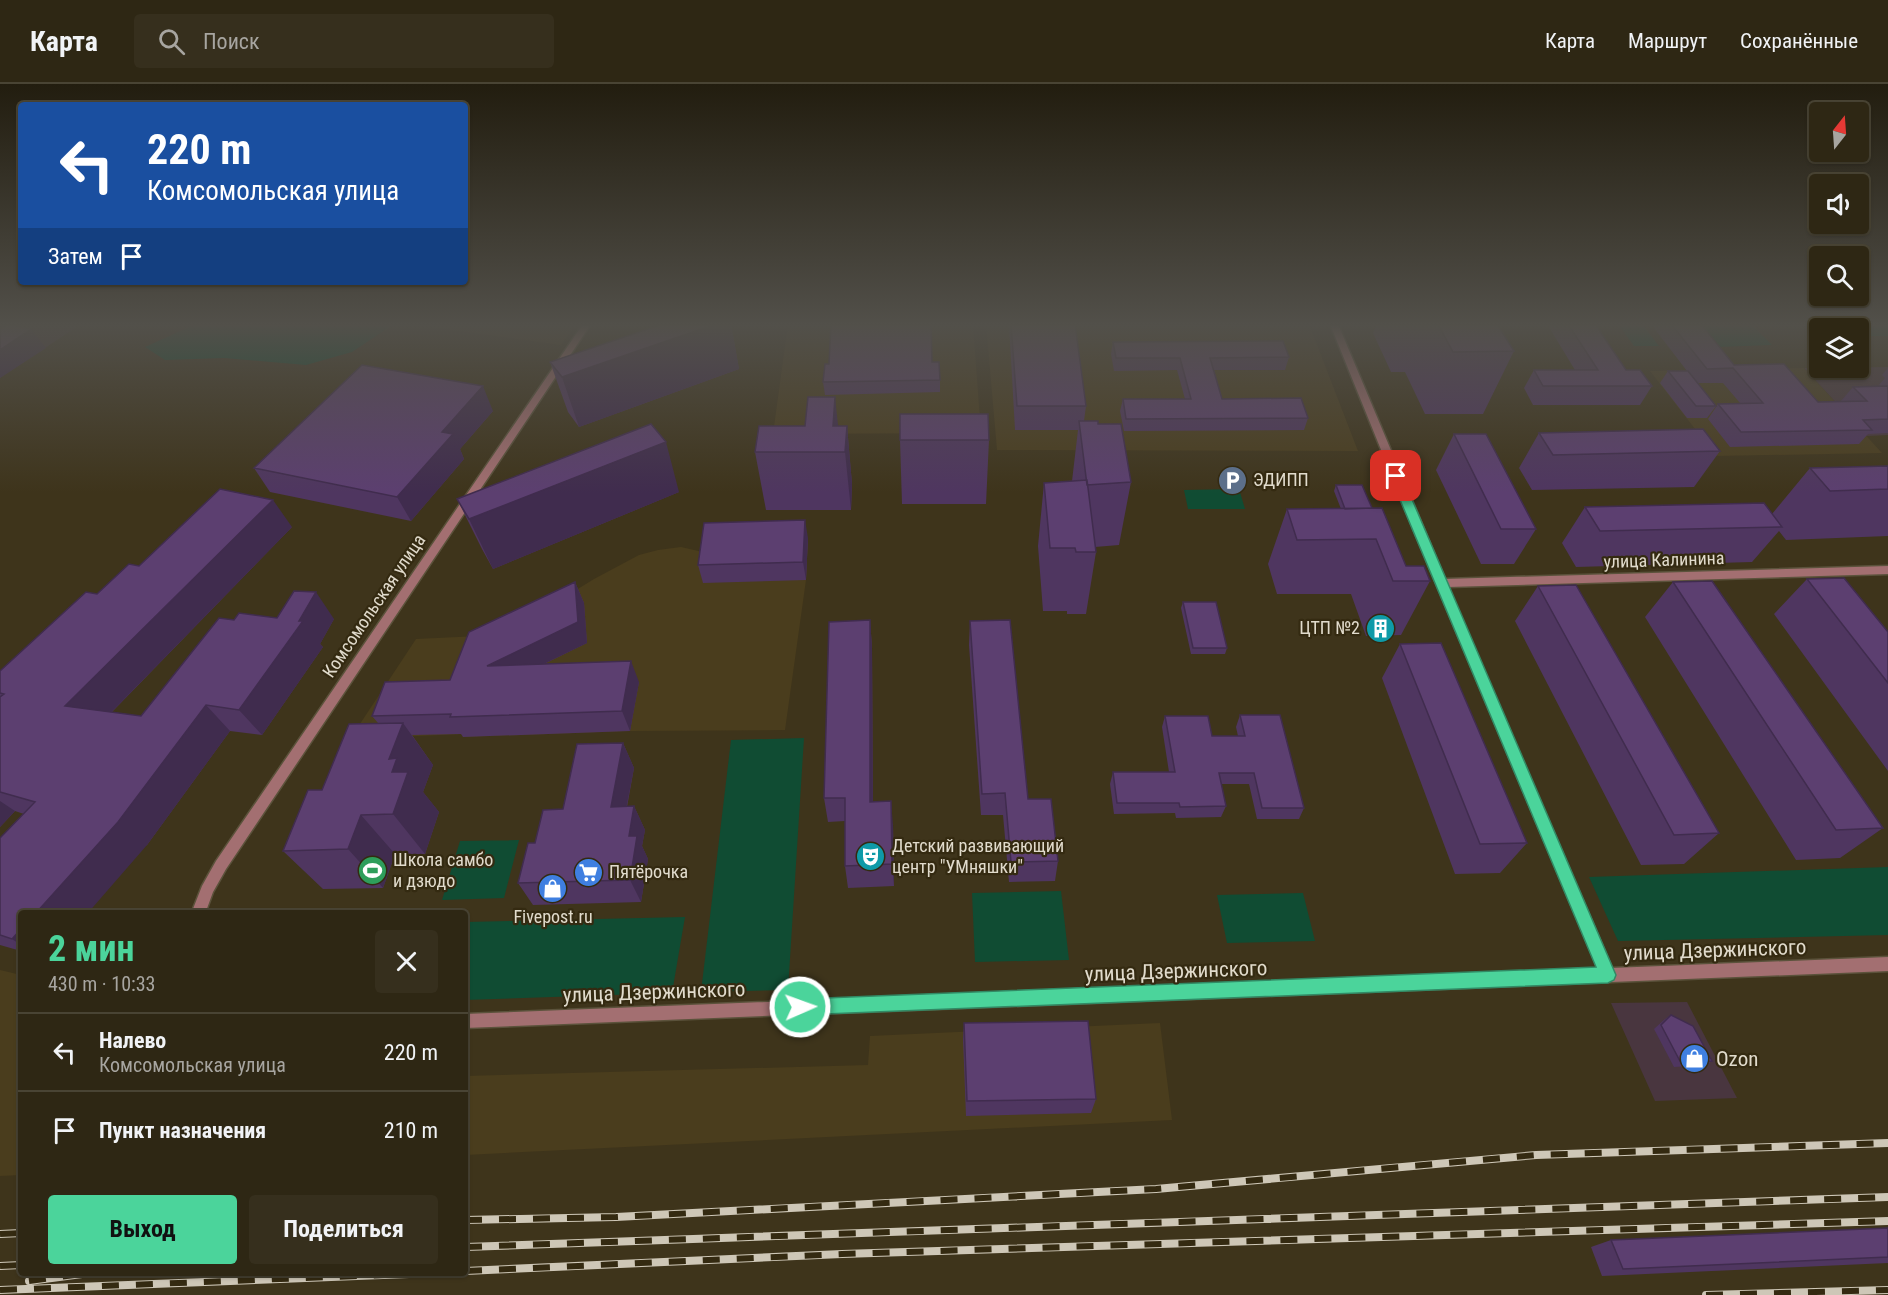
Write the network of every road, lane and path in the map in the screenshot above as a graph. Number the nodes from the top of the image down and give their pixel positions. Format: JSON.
{"nodes":[{"id":1,"x":549,"y":381,"type":"edge"},
{"id":2,"x":1357,"y":381,"type":"edge"},
{"id":3,"x":1888,"y":570,"type":"edge"},
{"id":4,"x":1441,"y":583,"type":"junction"},
{"id":5,"x":200,"y":910,"type":"edge"},
{"id":6,"x":1888,"y":964,"type":"edge"},
{"id":7,"x":1608,"y":975,"type":"junction"},
{"id":8,"x":468,"y":1021,"type":"edge"}],
"edges":[{"from":1,"to":5,"type":"street","name":"Комсомольская улица"},
{"from":2,"to":4,"type":"street"},
{"from":3,"to":4,"type":"street","name":"улица Калинина"},
{"from":4,"to":7,"type":"street"},
{"from":6,"to":7,"type":"street","name":"улица Дзержинского"},
{"from":7,"to":8,"type":"street","name":"улица Дзержинского"}]}
